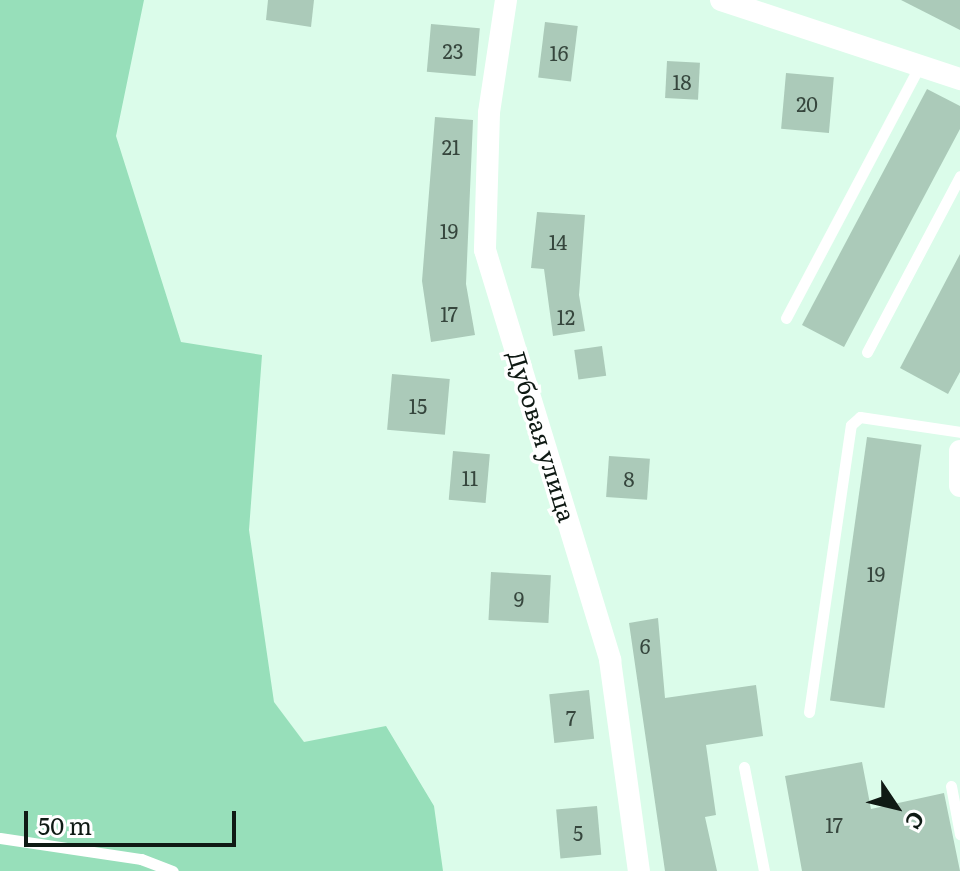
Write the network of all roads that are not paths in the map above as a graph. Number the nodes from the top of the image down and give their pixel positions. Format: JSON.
{"nodes":[{"id":1,"x":506,"y":0,"type":"edge"},
{"id":2,"x":721,"y":0,"type":"edge"},
{"id":3,"x":920,"y":65,"type":"junction"},
{"id":4,"x":960,"y":79,"type":"edge"},
{"id":5,"x":960,"y":176,"type":"edge"},
{"id":6,"x":786,"y":318,"type":"dead end"},
{"id":7,"x":867,"y":352,"type":"dead end"},
{"id":8,"x":960,"y":432,"type":"edge"},
{"id":9,"x":960,"y":451,"type":"edge"},
{"id":10,"x":960,"y":486,"type":"edge"},
{"id":11,"x":809,"y":712,"type":"dead end"},
{"id":12,"x":744,"y":767,"type":"dead end"},
{"id":13,"x":951,"y":786,"type":"dead end"},
{"id":14,"x":960,"y":834,"type":"edge"},
{"id":15,"x":0,"y":838,"type":"edge"},
{"id":16,"x":173,"y":871,"type":"edge"},
{"id":17,"x":639,"y":871,"type":"edge"},
{"id":18,"x":764,"y":871,"type":"edge"}],
"edges":[{"from":1,"to":17,"type":"street","name":"Дубовая улица"},
{"from":2,"to":3,"type":"street"},
{"from":3,"to":4,"type":"street"},
{"from":3,"to":6,"type":"lane"},
{"from":5,"to":7,"type":"lane"},
{"from":8,"to":11,"type":"lane"},
{"from":9,"to":10,"type":"street"},
{"from":12,"to":18,"type":"lane"},
{"from":13,"to":14,"type":"lane"},
{"from":15,"to":16,"type":"lane"}]}
